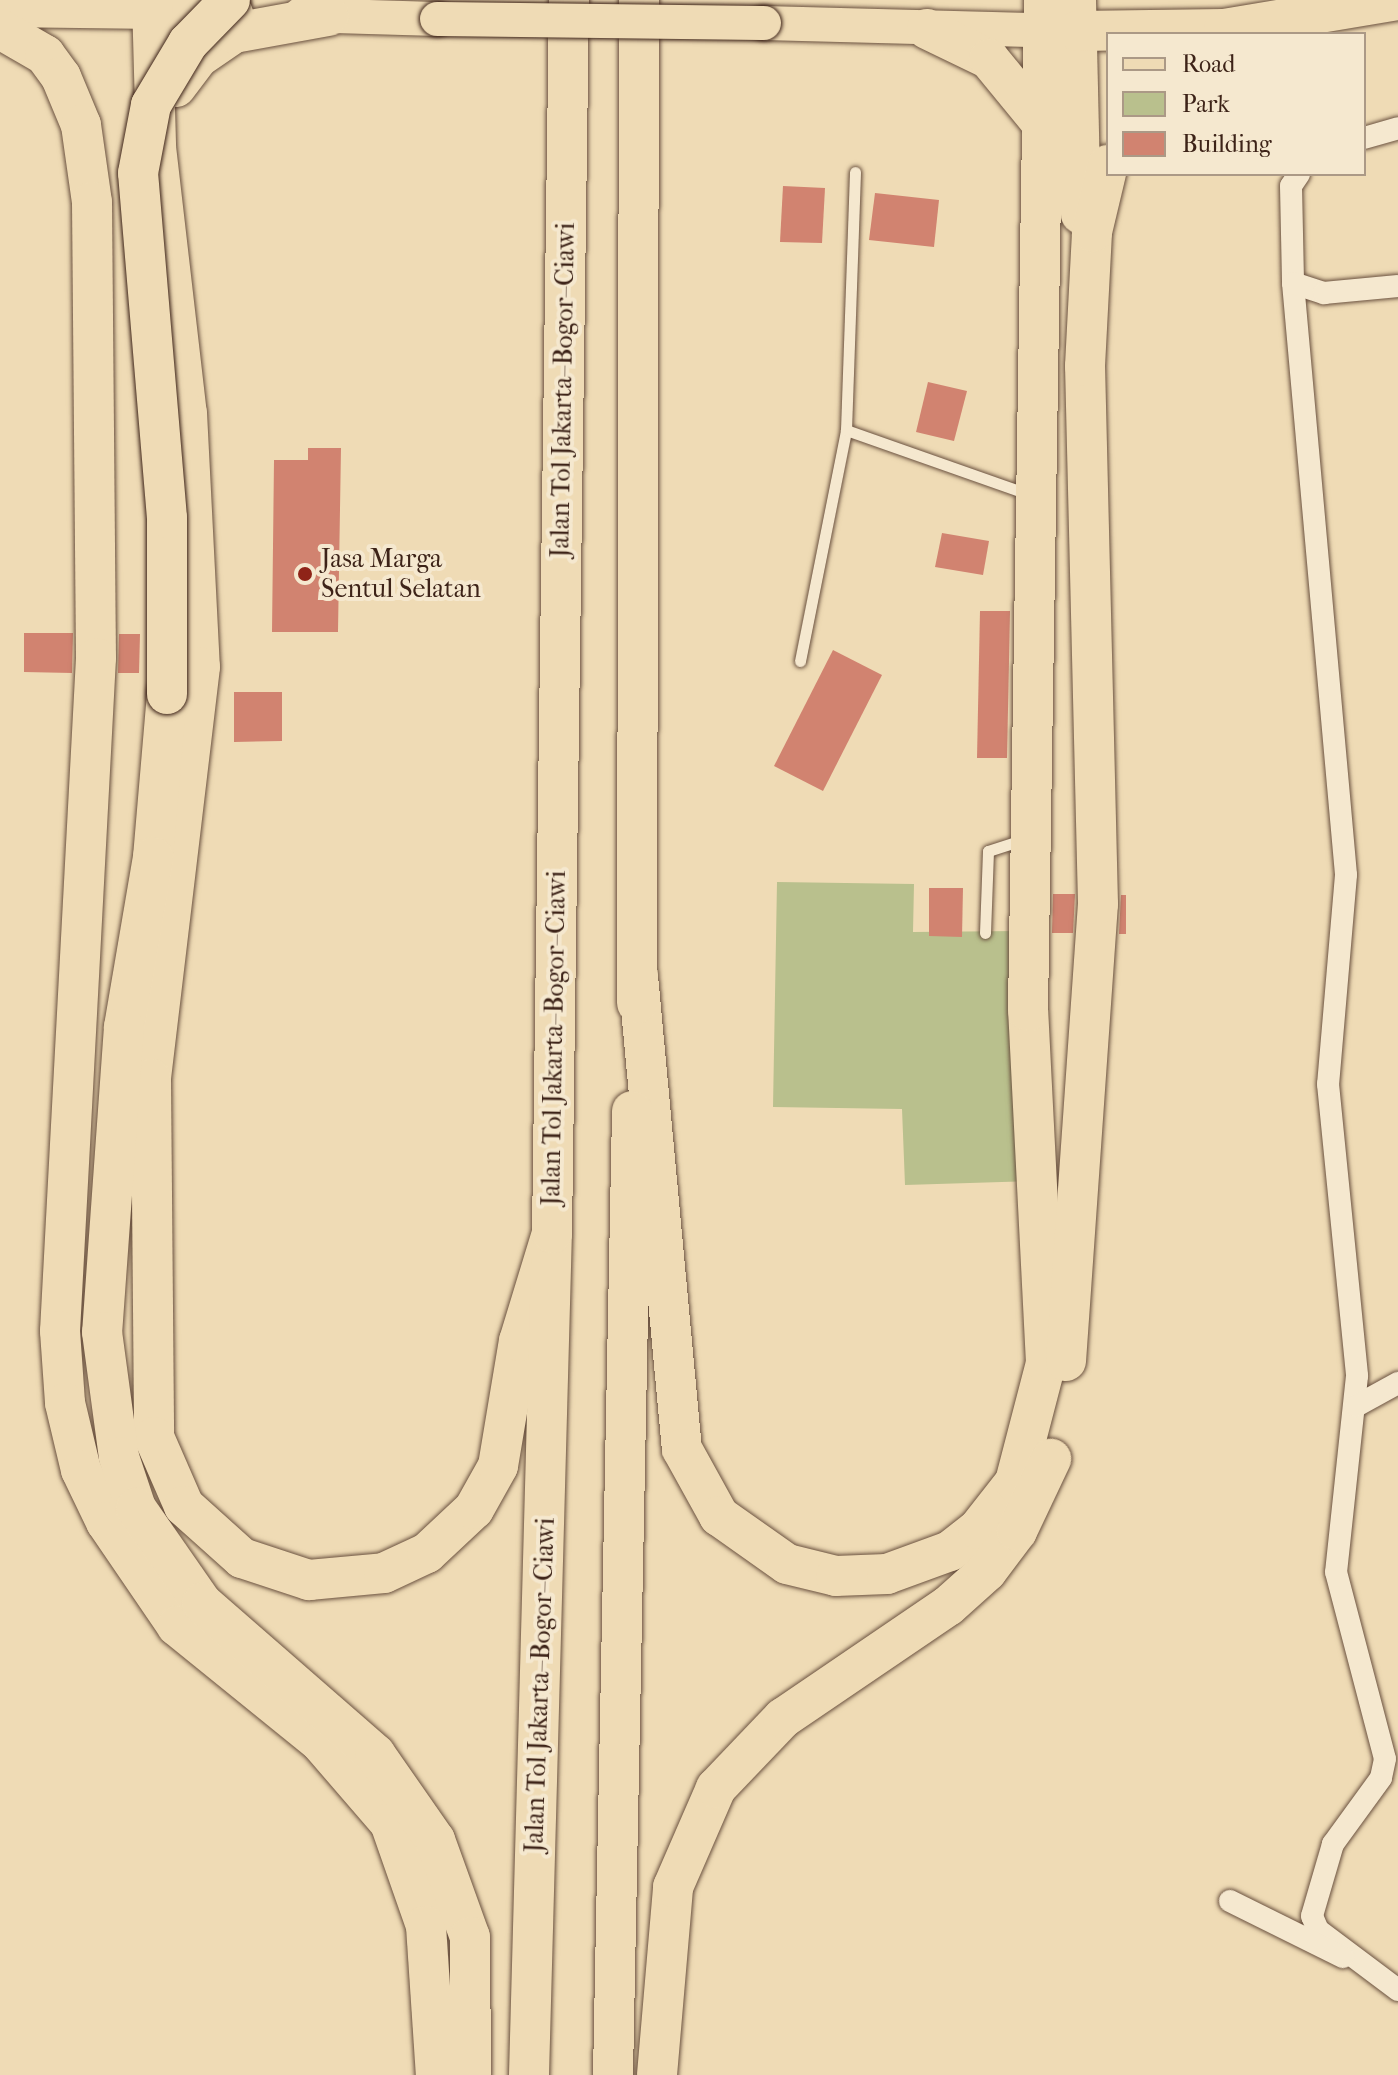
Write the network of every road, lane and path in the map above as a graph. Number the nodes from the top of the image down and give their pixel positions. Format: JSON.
{"nodes":[{"id":1,"x":230,"y":0,"type":"edge"},
{"id":2,"x":569,"y":0,"type":"edge"},
{"id":3,"x":639,"y":0,"type":"edge"},
{"id":4,"x":1382,"y":4,"type":"edge"},
{"id":5,"x":152,"y":6,"type":"edge"},
{"id":6,"x":0,"y":10,"type":"edge"},
{"id":7,"x":328,"y":16,"type":"junction"},
{"id":8,"x":1060,"y":16,"type":"edge"},
{"id":9,"x":0,"y":29,"type":"edge"},
{"id":10,"x":927,"y":29,"type":"junction"},
{"id":11,"x":1281,"y":32,"type":"edge"},
{"id":12,"x":1040,"y":121,"type":"junction"},
{"id":13,"x":1398,"y":128,"type":"edge"},
{"id":14,"x":1366,"y":137,"type":"edge"},
{"id":15,"x":156,"y":147,"type":"junction"},
{"id":16,"x":855,"y":172,"type":"dead end"},
{"id":17,"x":1106,"y":173,"type":"edge"},
{"id":18,"x":1298,"y":176,"type":"edge"},
{"id":19,"x":1293,"y":283,"type":"junction"},
{"id":20,"x":1398,"y":286,"type":"edge"},
{"id":21,"x":1085,"y":366,"type":"junction"},
{"id":22,"x":846,"y":430,"type":"junction"},
{"id":23,"x":1035,"y":496,"type":"junction"},
{"id":24,"x":800,"y":661,"type":"dead end"},
{"id":25,"x":1030,"y":838,"type":"junction"},
{"id":26,"x":985,"y":933,"type":"dead end"},
{"id":27,"x":638,"y":976,"type":"junction"},
{"id":28,"x":552,"y":1233,"type":"junction"},
{"id":29,"x":1398,"y":1383,"type":"edge"},
{"id":30,"x":1356,"y":1406,"type":"junction"},
{"id":31,"x":1230,"y":1901,"type":"dead end"},
{"id":32,"x":1359,"y":1963,"type":"junction"},
{"id":33,"x":1398,"y":1990,"type":"edge"},
{"id":34,"x":436,"y":2075,"type":"edge"},
{"id":35,"x":471,"y":2075,"type":"edge"},
{"id":36,"x":529,"y":2075,"type":"edge"},
{"id":37,"x":613,"y":2075,"type":"edge"},
{"id":38,"x":657,"y":2075,"type":"edge"}],
"edges":[{"from":1,"to":35,"type":"highway","bridge":true},
{"from":2,"to":28,"type":"highway","name":"Jalan Tol Jakarta–Bogor–Ciawi"},
{"from":3,"to":27,"type":"highway"},
{"from":4,"to":8,"type":"highway"},
{"from":4,"to":11,"type":"highway"},
{"from":5,"to":6,"type":"main road"},
{"from":5,"to":7,"type":"main road"},
{"from":5,"to":15,"type":"highway"},
{"from":7,"to":10,"type":"main road","bridge":true},
{"from":7,"to":15,"type":"highway"},
{"from":8,"to":10,"type":"main road"},
{"from":8,"to":12,"type":"highway"},
{"from":8,"to":21,"type":"highway"},
{"from":9,"to":34,"type":"highway"},
{"from":10,"to":12,"type":"highway"},
{"from":12,"to":23,"type":"highway"},
{"from":13,"to":14,"type":"street"},
{"from":15,"to":28,"type":"highway"},
{"from":16,"to":22,"type":"lane"},
{"from":17,"to":21,"type":"highway"},
{"from":18,"to":19,"type":"street"},
{"from":19,"to":20,"type":"street"},
{"from":19,"to":30,"type":"street"},
{"from":21,"to":38,"type":"highway"},
{"from":22,"to":23,"type":"lane"},
{"from":22,"to":24,"type":"lane"},
{"from":23,"to":25,"type":"highway"},
{"from":25,"to":26,"type":"lane"},
{"from":25,"to":27,"type":"highway"},
{"from":27,"to":37,"type":"highway"},
{"from":28,"to":36,"type":"highway","name":"Jalan Tol Jakarta–Bogor–Ciawi"},
{"from":29,"to":30,"type":"street"},
{"from":30,"to":32,"type":"street"},
{"from":31,"to":32,"type":"street"},
{"from":32,"to":33,"type":"street"}]}
